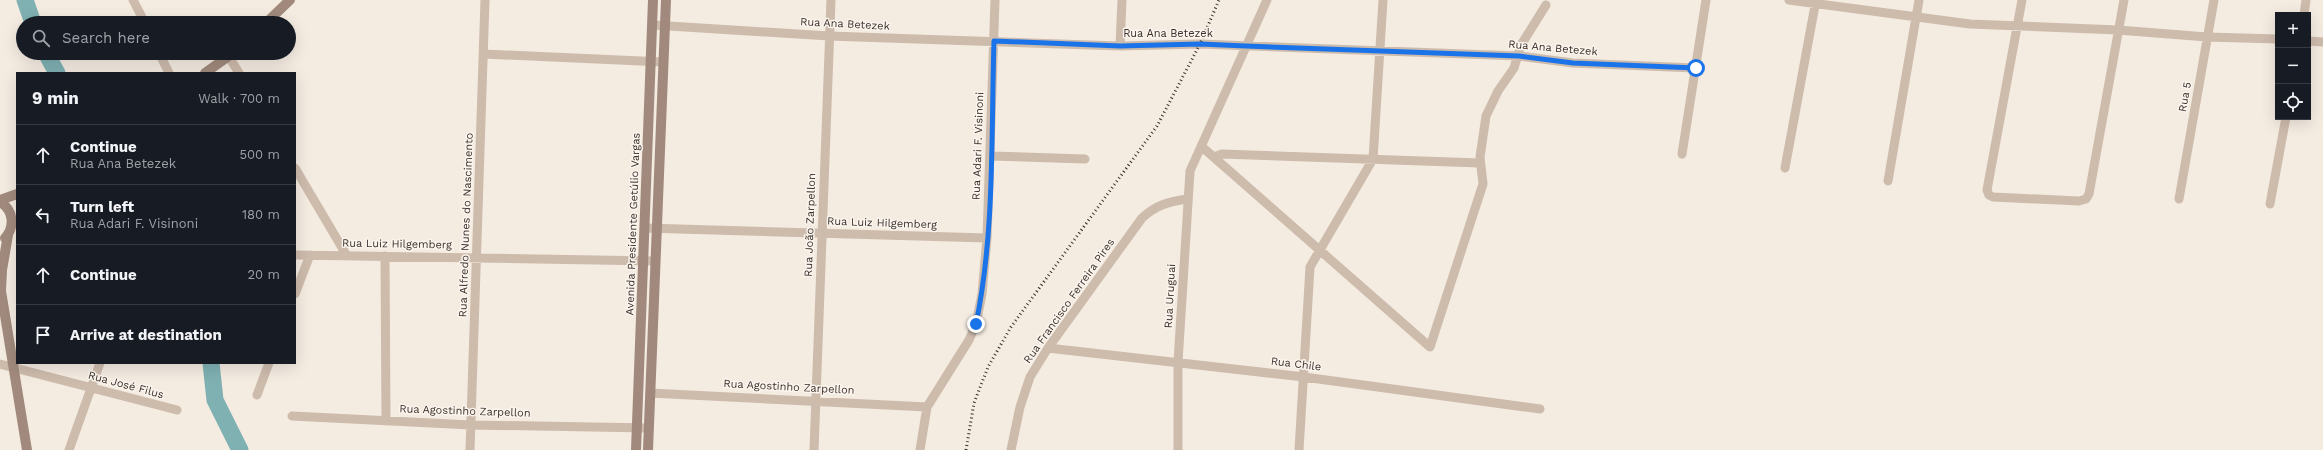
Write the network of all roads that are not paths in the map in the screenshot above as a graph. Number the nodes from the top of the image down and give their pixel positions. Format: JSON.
{"nodes":[{"id":1,"x":134,"y":0,"type":"edge"},
{"id":2,"x":485,"y":0,"type":"edge"},
{"id":3,"x":654,"y":0,"type":"edge"},
{"id":4,"x":666,"y":0,"type":"edge"},
{"id":5,"x":831,"y":0,"type":"edge"},
{"id":6,"x":995,"y":0,"type":"edge"},
{"id":7,"x":1122,"y":0,"type":"edge"},
{"id":8,"x":1267,"y":0,"type":"edge"},
{"id":9,"x":1383,"y":0,"type":"edge"},
{"id":10,"x":1706,"y":0,"type":"edge"},
{"id":11,"x":1789,"y":0,"type":"edge"},
{"id":12,"x":1919,"y":0,"type":"edge"},
{"id":13,"x":2022,"y":0,"type":"edge"},
{"id":14,"x":2124,"y":0,"type":"edge"},
{"id":15,"x":2214,"y":0,"type":"edge"},
{"id":16,"x":2306,"y":0,"type":"edge"},
{"id":17,"x":287,"y":1,"type":"edge"},
{"id":18,"x":1815,"y":2,"type":"edge"},
{"id":19,"x":1546,"y":5,"type":"dead end"},
{"id":20,"x":2304,"y":12,"type":"edge"},
{"id":21,"x":142,"y":16,"type":"edge"},
{"id":22,"x":273,"y":16,"type":"edge"},
{"id":23,"x":1917,"y":17,"type":"junction"},
{"id":24,"x":653,"y":25,"type":"junction"},
{"id":25,"x":665,"y":25,"type":"junction"},
{"id":26,"x":2018,"y":26,"type":"junction"},
{"id":27,"x":2118,"y":30,"type":"junction"},
{"id":28,"x":829,"y":36,"type":"junction"},
{"id":29,"x":2207,"y":37,"type":"junction"},
{"id":30,"x":2275,"y":40,"type":"edge"},
{"id":31,"x":994,"y":41,"type":"junction"},
{"id":32,"x":2311,"y":41,"type":"edge"},
{"id":33,"x":2323,"y":42,"type":"edge"},
{"id":34,"x":1120,"y":46,"type":"junction"},
{"id":35,"x":1246,"y":46,"type":"junction"},
{"id":36,"x":1379,"y":51,"type":"junction"},
{"id":37,"x":484,"y":54,"type":"junction"},
{"id":38,"x":1519,"y":56,"type":"junction"},
{"id":39,"x":162,"y":60,"type":"edge"},
{"id":40,"x":224,"y":60,"type":"edge"},
{"id":41,"x":233,"y":60,"type":"edge"},
{"id":42,"x":651,"y":62,"type":"junction"},
{"id":43,"x":663,"y":62,"type":"junction"},
{"id":44,"x":1696,"y":68,"type":"junction"},
{"id":45,"x":168,"y":72,"type":"edge"},
{"id":46,"x":206,"y":72,"type":"edge"},
{"id":47,"x":239,"y":72,"type":"edge"},
{"id":48,"x":2285,"y":120,"type":"edge"},
{"id":49,"x":1201,"y":146,"type":"junction"},
{"id":50,"x":1682,"y":154,"type":"dead end"},
{"id":51,"x":990,"y":156,"type":"junction"},
{"id":52,"x":1214,"y":157,"type":"junction"},
{"id":53,"x":1085,"y":159,"type":"dead end"},
{"id":54,"x":1373,"y":159,"type":"junction"},
{"id":55,"x":1480,"y":163,"type":"junction"},
{"id":56,"x":1785,"y":168,"type":"dead end"},
{"id":57,"x":296,"y":170,"type":"edge"},
{"id":58,"x":1888,"y":181,"type":"dead end"},
{"id":59,"x":16,"y":194,"type":"edge"},
{"id":60,"x":1187,"y":199,"type":"junction"},
{"id":61,"x":2179,"y":199,"type":"dead end"},
{"id":62,"x":0,"y":201,"type":"edge"},
{"id":63,"x":2270,"y":204,"type":"dead end"},
{"id":64,"x":16,"y":221,"type":"edge"},
{"id":65,"x":645,"y":228,"type":"junction"},
{"id":66,"x":656,"y":228,"type":"junction"},
{"id":67,"x":10,"y":231,"type":"junction"},
{"id":68,"x":822,"y":233,"type":"junction"},
{"id":69,"x":987,"y":238,"type":"junction"},
{"id":70,"x":0,"y":242,"type":"edge"},
{"id":71,"x":1321,"y":250,"type":"junction"},
{"id":72,"x":296,"y":255,"type":"edge"},
{"id":73,"x":310,"y":255,"type":"junction"},
{"id":74,"x":347,"y":256,"type":"junction"},
{"id":75,"x":384,"y":256,"type":"junction"},
{"id":76,"x":477,"y":258,"type":"junction"},
{"id":77,"x":642,"y":261,"type":"junction"},
{"id":78,"x":654,"y":261,"type":"junction"},
{"id":79,"x":296,"y":291,"type":"edge"},
{"id":80,"x":0,"y":307,"type":"edge"},
{"id":81,"x":6,"y":322,"type":"junction"},
{"id":82,"x":1048,"y":348,"type":"junction"},
{"id":83,"x":1178,"y":362,"type":"junction"},
{"id":84,"x":0,"y":364,"type":"edge"},
{"id":85,"x":100,"y":364,"type":"edge"},
{"id":86,"x":269,"y":364,"type":"edge"},
{"id":87,"x":15,"y":369,"type":"junction"},
{"id":88,"x":1304,"y":377,"type":"junction"},
{"id":89,"x":92,"y":388,"type":"junction"},
{"id":90,"x":650,"y":393,"type":"junction"},
{"id":91,"x":257,"y":396,"type":"dead end"},
{"id":92,"x":816,"y":400,"type":"junction"},
{"id":93,"x":927,"y":407,"type":"junction"},
{"id":94,"x":1540,"y":409,"type":"dead end"},
{"id":95,"x":177,"y":410,"type":"dead end"},
{"id":96,"x":292,"y":416,"type":"dead end"},
{"id":97,"x":386,"y":420,"type":"junction"},
{"id":98,"x":470,"y":426,"type":"junction"},
{"id":99,"x":637,"y":428,"type":"junction"},
{"id":100,"x":649,"y":428,"type":"junction"},
{"id":101,"x":28,"y":450,"type":"edge"},
{"id":102,"x":69,"y":450,"type":"edge"},
{"id":103,"x":470,"y":450,"type":"edge"},
{"id":104,"x":636,"y":450,"type":"edge"},
{"id":105,"x":648,"y":450,"type":"edge"},
{"id":106,"x":814,"y":450,"type":"edge"},
{"id":107,"x":920,"y":450,"type":"edge"},
{"id":108,"x":1011,"y":450,"type":"edge"},
{"id":109,"x":1178,"y":450,"type":"edge"},
{"id":110,"x":1299,"y":450,"type":"edge"}],
"edges":[{"from":1,"to":21,"type":"street"},
{"from":2,"to":37,"type":"street","name":"Rua Alfredo Nunes do Nascimento"},
{"from":3,"to":24,"type":"main road","name":"Avenida Presidente Getúlio Vargas"},
{"from":4,"to":25,"type":"main road","name":"Avenida Presidente Getúlio Vargas"},
{"from":5,"to":28,"type":"street","name":"Rua João Zarpellon"},
{"from":6,"to":31,"type":"street","name":"Rua Adari F. Visinoni"},
{"from":7,"to":34,"type":"street"},
{"from":8,"to":35,"type":"street","name":"Rua Uruguai"},
{"from":9,"to":36,"type":"street"},
{"from":10,"to":44,"type":"street"},
{"from":11,"to":18,"type":"street"},
{"from":12,"to":23,"type":"street"},
{"from":13,"to":26,"type":"street"},
{"from":14,"to":27,"type":"street"},
{"from":15,"to":29,"type":"street","name":"Rua 5"},
{"from":16,"to":20,"type":"street"},
{"from":17,"to":22,"type":"main road"},
{"from":18,"to":23,"type":"street"},
{"from":18,"to":56,"type":"street"},
{"from":19,"to":38,"type":"street"},
{"from":23,"to":26,"type":"street"},
{"from":23,"to":58,"type":"street"},
{"from":24,"to":25,"type":"street","name":"Rua Ana Betezek"},
{"from":24,"to":42,"type":"main road","name":"Avenida Presidente Getúlio Vargas"},
{"from":25,"to":28,"type":"street","name":"Rua Ana Betezek"},
{"from":25,"to":43,"type":"main road","name":"Avenida Presidente Getúlio Vargas"},
{"from":26,"to":27,"type":"street"},
{"from":26,"to":27,"type":"street"},
{"from":27,"to":29,"type":"street"},
{"from":28,"to":31,"type":"street","name":"Rua Ana Betezek"},
{"from":28,"to":68,"type":"street","name":"Rua João Zarpellon"},
{"from":29,"to":30,"type":"street"},
{"from":29,"to":61,"type":"street","name":"Rua 5"},
{"from":31,"to":34,"type":"street","name":"Rua Ana Betezek"},
{"from":31,"to":51,"type":"street","name":"Rua Adari F. Visinoni"},
{"from":32,"to":33,"type":"street"},
{"from":34,"to":35,"type":"street","name":"Rua Ana Betezek"},
{"from":35,"to":36,"type":"street","name":"Rua Ana Betezek"},
{"from":35,"to":49,"type":"street","name":"Rua Uruguai"},
{"from":36,"to":38,"type":"street","name":"Rua Ana Betezek"},
{"from":36,"to":54,"type":"street"},
{"from":37,"to":42,"type":"street"},
{"from":37,"to":76,"type":"street","name":"Rua Alfredo Nunes do Nascimento"},
{"from":38,"to":44,"type":"street","name":"Rua Ana Betezek"},
{"from":38,"to":55,"type":"street"},
{"from":39,"to":45,"type":"street"},
{"from":40,"to":46,"type":"main road"},
{"from":41,"to":47,"type":"street"},
{"from":42,"to":43,"type":"street"},
{"from":42,"to":65,"type":"main road","name":"Avenida Presidente Getúlio Vargas"},
{"from":43,"to":66,"type":"main road","name":"Avenida Presidente Getúlio Vargas"},
{"from":44,"to":50,"type":"street"},
{"from":48,"to":63,"type":"street"},
{"from":49,"to":52,"type":"street"},
{"from":49,"to":60,"type":"street","name":"Rua Uruguai"},
{"from":51,"to":53,"type":"street"},
{"from":51,"to":69,"type":"street","name":"Rua Adari F. Visinoni"},
{"from":52,"to":54,"type":"street"},
{"from":52,"to":71,"type":"street"},
{"from":54,"to":55,"type":"street"},
{"from":54,"to":71,"type":"street"},
{"from":55,"to":71,"type":"street"},
{"from":57,"to":74,"type":"street"},
{"from":59,"to":62,"type":"main road"},
{"from":60,"to":82,"type":"street","name":"Rua Francisco Ferreira Pires"},
{"from":60,"to":83,"type":"street","name":"Rua Uruguai"},
{"from":62,"to":67,"type":"main road"},
{"from":64,"to":67,"type":"main road"},
{"from":65,"to":66,"type":"street","name":"Rua Luiz Hilgemberg"},
{"from":65,"to":77,"type":"main road","name":"Avenida Presidente Getúlio Vargas"},
{"from":66,"to":68,"type":"street","name":"Rua Luiz Hilgemberg"},
{"from":66,"to":78,"type":"main road","name":"Avenida Presidente Getúlio Vargas"},
{"from":67,"to":70,"type":"main road"},
{"from":67,"to":81,"type":"main road"},
{"from":68,"to":69,"type":"street","name":"Rua Luiz Hilgemberg"},
{"from":68,"to":92,"type":"street","name":"Rua João Zarpellon"},
{"from":69,"to":93,"type":"street","name":"Rua Adari F. Visinoni"},
{"from":71,"to":88,"type":"street"},
{"from":72,"to":73,"type":"street","name":"Rua Luiz Hilgemberg"},
{"from":73,"to":74,"type":"street","name":"Rua Luiz Hilgemberg"},
{"from":73,"to":79,"type":"street"},
{"from":74,"to":75,"type":"street","name":"Rua Luiz Hilgemberg"},
{"from":75,"to":76,"type":"street","name":"Rua Luiz Hilgemberg"},
{"from":75,"to":97,"type":"street"},
{"from":76,"to":77,"type":"street","name":"Rua Luiz Hilgemberg"},
{"from":76,"to":98,"type":"street","name":"Rua Alfredo Nunes do Nascimento"},
{"from":77,"to":78,"type":"street","name":"Rua Luiz Hilgemberg"},
{"from":77,"to":99,"type":"main road","name":"Avenida Presidente Getúlio Vargas"},
{"from":78,"to":90,"type":"main road","name":"Avenida Presidente Getúlio Vargas"},
{"from":80,"to":81,"type":"main road"},
{"from":81,"to":87,"type":"main road"},
{"from":82,"to":83,"type":"street","name":"Rua Chile"},
{"from":82,"to":108,"type":"street","name":"Rua Francisco Ferreira Pires"},
{"from":83,"to":88,"type":"street","name":"Rua Chile"},
{"from":83,"to":109,"type":"street","name":"Rua Uruguai"},
{"from":84,"to":87,"type":"street","name":"Rua José Filus"},
{"from":85,"to":89,"type":"street"},
{"from":86,"to":91,"type":"street"},
{"from":87,"to":89,"type":"street","name":"Rua José Filus"},
{"from":87,"to":101,"type":"main road"},
{"from":88,"to":94,"type":"street","name":"Rua Chile"},
{"from":88,"to":110,"type":"street"},
{"from":89,"to":95,"type":"street","name":"Rua José Filus"},
{"from":89,"to":102,"type":"street"},
{"from":90,"to":92,"type":"street","name":"Rua Agostinho Zarpellon"},
{"from":90,"to":100,"type":"main road","name":"Avenida Presidente Getúlio Vargas"},
{"from":92,"to":93,"type":"street","name":"Rua Agostinho Zarpellon"},
{"from":92,"to":106,"type":"street","name":"Rua João Zarpellon"},
{"from":93,"to":107,"type":"street"},
{"from":96,"to":97,"type":"street","name":"Rua Agostinho Zarpellon"},
{"from":97,"to":98,"type":"street","name":"Rua Agostinho Zarpellon"},
{"from":98,"to":99,"type":"street","name":"Rua Agostinho Zarpellon"},
{"from":98,"to":103,"type":"street","name":"Rua Alfredo Nunes do Nascimento"},
{"from":99,"to":100,"type":"street","name":"Rua Agostinho Zarpellon"},
{"from":99,"to":104,"type":"main road","name":"Avenida Presidente Getúlio Vargas"},
{"from":100,"to":105,"type":"main road","name":"Avenida Presidente Getúlio Vargas"}]}
